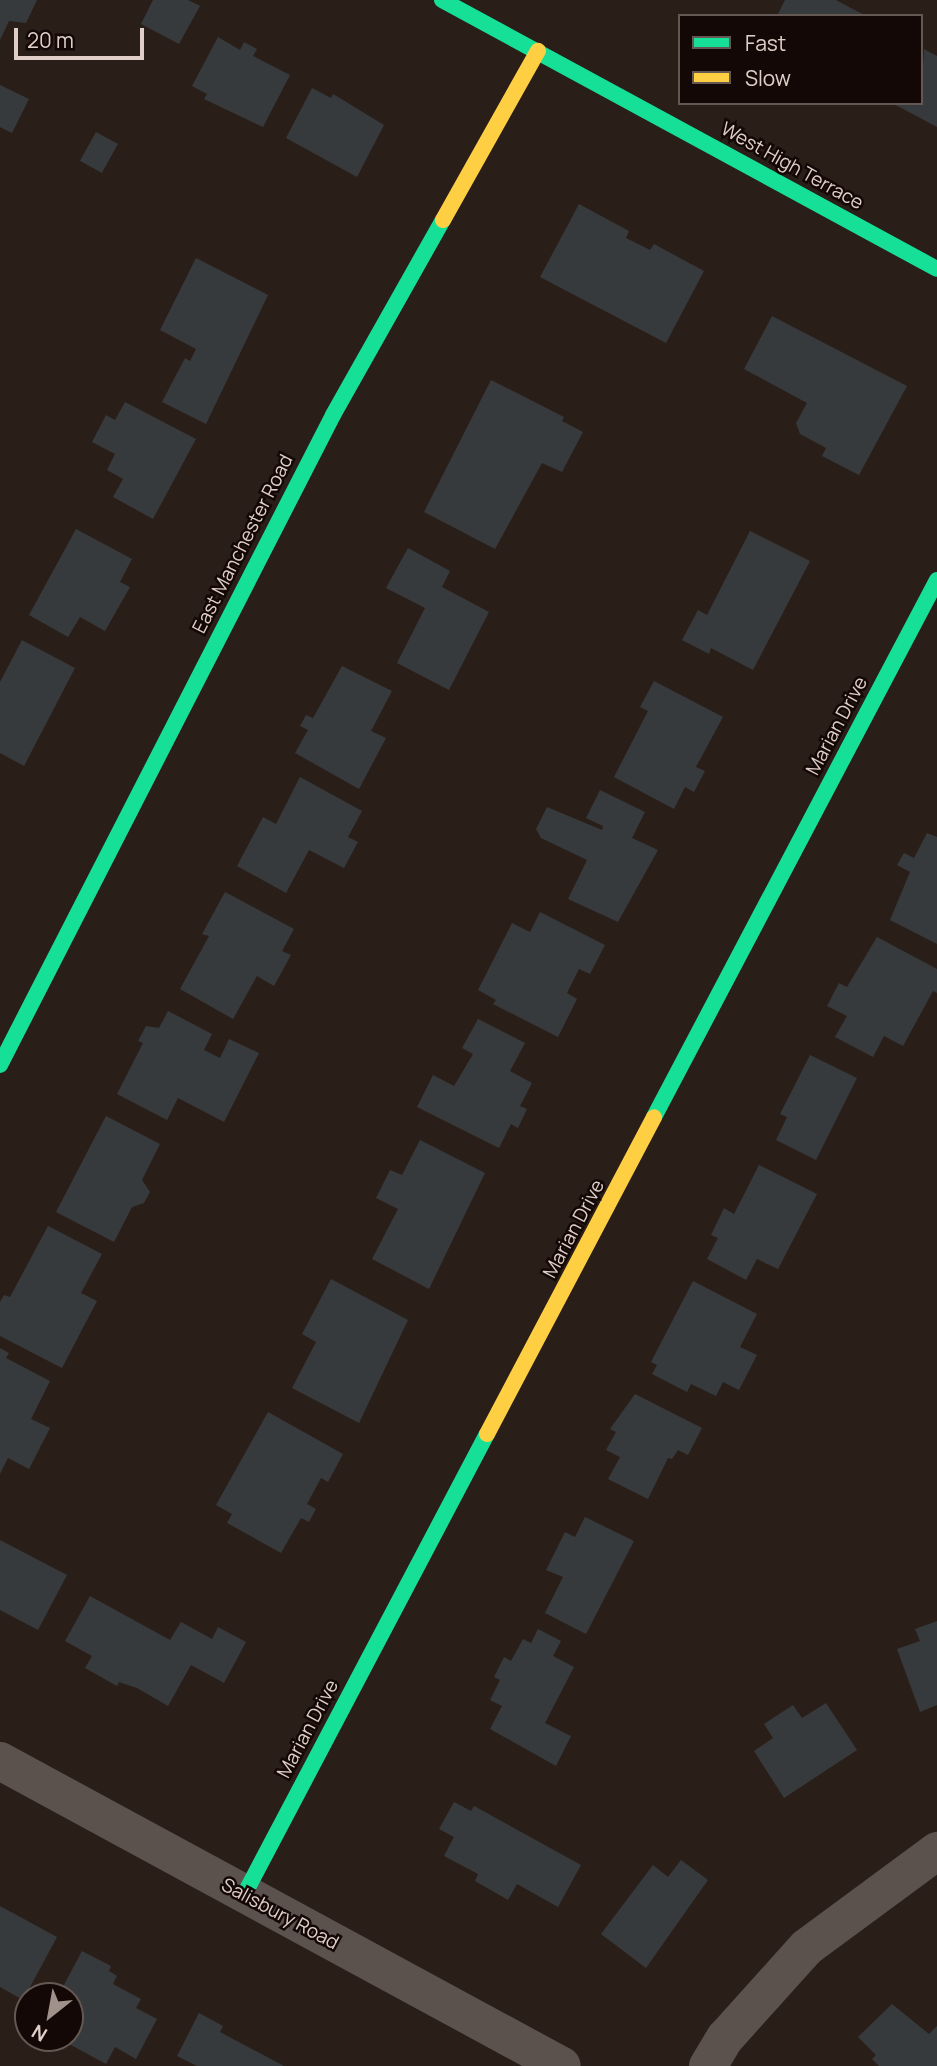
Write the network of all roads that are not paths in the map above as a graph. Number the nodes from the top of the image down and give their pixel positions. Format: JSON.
{"nodes":[{"id":1,"x":442,"y":0,"type":"edge"},
{"id":2,"x":538,"y":51,"type":"junction"},
{"id":3,"x":937,"y":269,"type":"edge"},
{"id":4,"x":937,"y":580,"type":"edge"},
{"id":5,"x":0,"y":1065,"type":"edge"},
{"id":6,"x":0,"y":1761,"type":"edge"},
{"id":7,"x":937,"y":1851,"type":"edge"},
{"id":8,"x":244,"y":1895,"type":"junction"},
{"id":9,"x":562,"y":2066,"type":"edge"},
{"id":10,"x":708,"y":2066,"type":"edge"}],
"edges":[{"from":1,"to":2,"type":"street","name":"West High Terrace"},
{"from":2,"to":3,"type":"street","name":"West High Terrace"},
{"from":2,"to":5,"type":"street","name":"East Manchester Road"},
{"from":4,"to":8,"type":"street","name":"Marian Drive"},
{"from":6,"to":8,"type":"street","name":"Salisbury Road"},
{"from":7,"to":10,"type":"street"},
{"from":8,"to":9,"type":"street","name":"Salisbury Road"}]}
